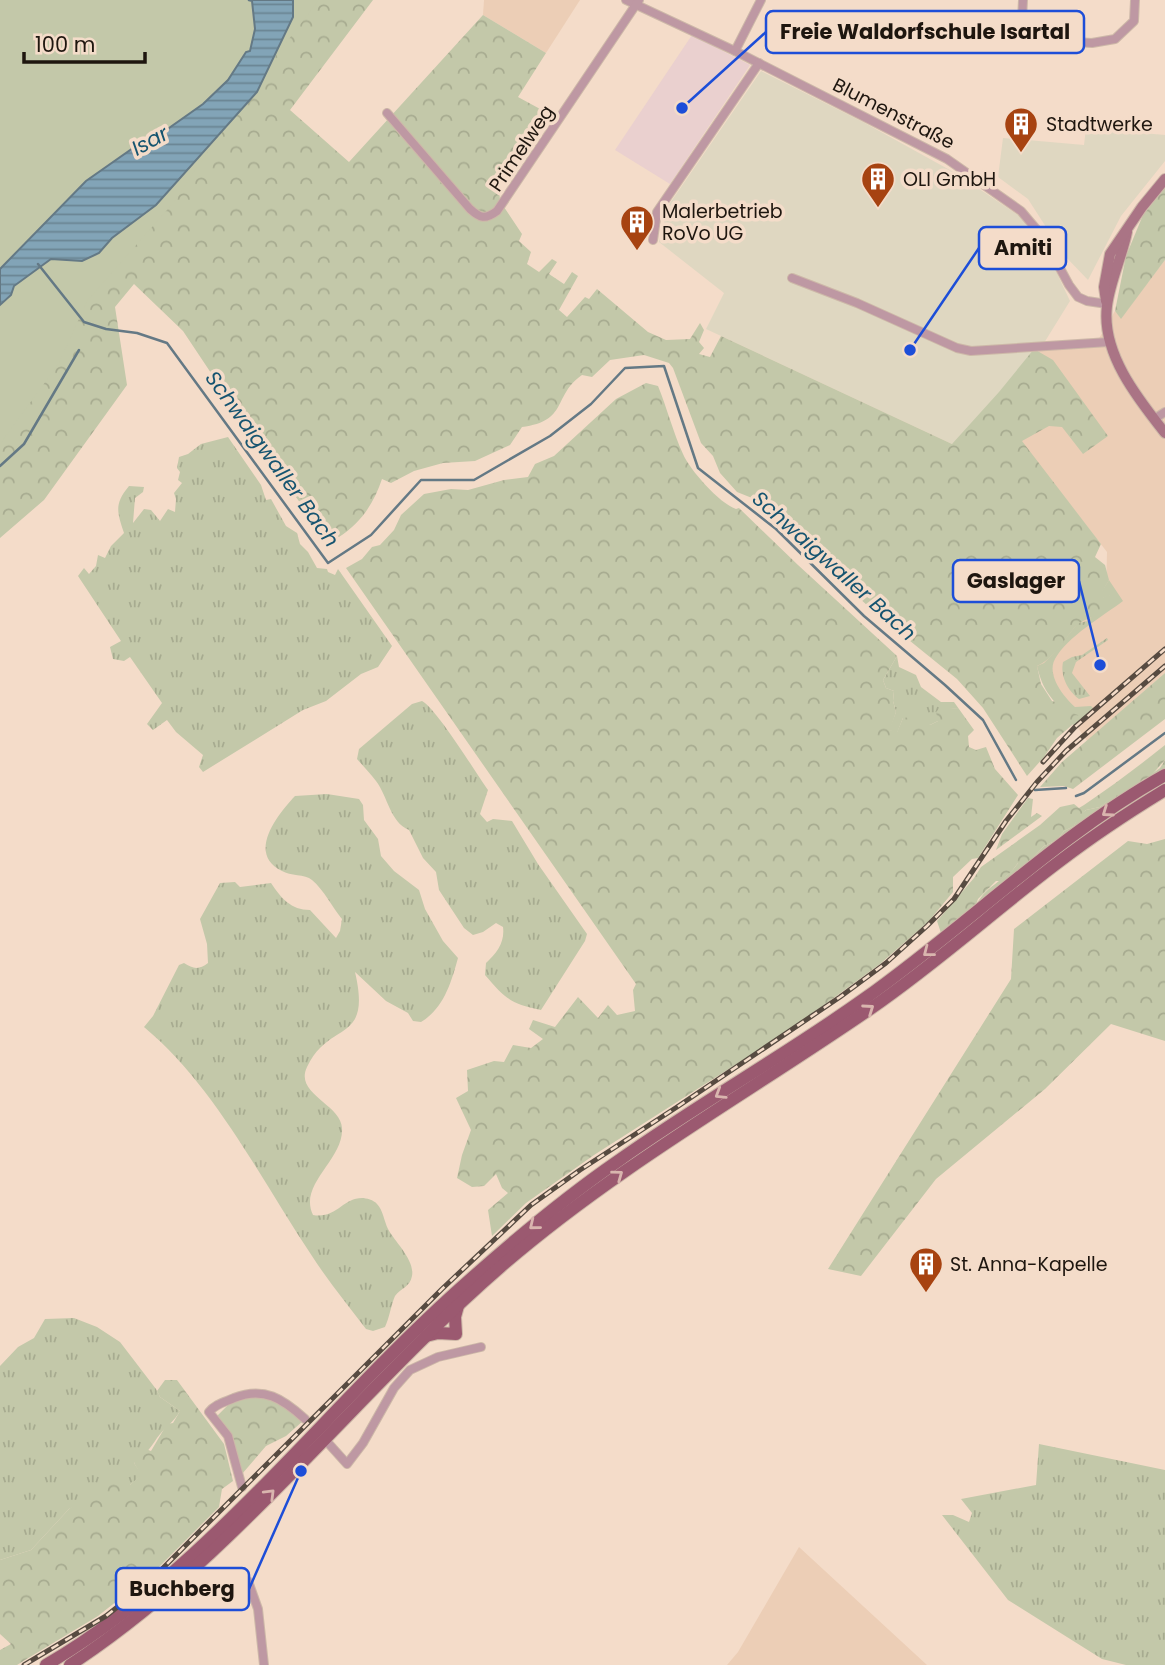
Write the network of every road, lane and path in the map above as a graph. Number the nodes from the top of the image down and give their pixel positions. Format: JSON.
{"nodes":[{"id":1,"x":626,"y":0,"type":"edge"},
{"id":2,"x":761,"y":0,"type":"edge"},
{"id":3,"x":1023,"y":0,"type":"edge"},
{"id":4,"x":1135,"y":0,"type":"edge"},
{"id":5,"x":638,"y":3,"type":"edge"},
{"id":6,"x":735,"y":51,"type":"junction"},
{"id":7,"x":759,"y":63,"type":"junction"},
{"id":8,"x":387,"y":113,"type":"dead end"},
{"id":9,"x":1165,"y":179,"type":"edge"},
{"id":10,"x":653,"y":240,"type":"dead end"},
{"id":11,"x":792,"y":278,"type":"dead end"},
{"id":12,"x":1107,"y":304,"type":"junction"},
{"id":13,"x":1109,"y":342,"type":"junction"},
{"id":14,"x":1165,"y":412,"type":"edge"},
{"id":15,"x":1154,"y":419,"type":"junction"},
{"id":16,"x":1165,"y":433,"type":"edge"},
{"id":17,"x":1165,"y":775,"type":"edge"},
{"id":18,"x":1165,"y":790,"type":"edge"},
{"id":19,"x":459,"y":1304,"type":"junction"},
{"id":20,"x":456,"y":1334,"type":"junction"},
{"id":21,"x":425,"y":1336,"type":"junction"},
{"id":22,"x":481,"y":1347,"type":"dead end"},
{"id":23,"x":464,"y":1350,"type":"junction"},
{"id":24,"x":305,"y":1419,"type":"dead end"},
{"id":25,"x":329,"y":1444,"type":"dead end"},
{"id":26,"x":243,"y":1487,"type":"junction"},
{"id":27,"x":260,"y":1487,"type":"junction"},
{"id":28,"x":237,"y":1511,"type":"junction"},
{"id":29,"x":248,"y":1581,"type":"dead end"},
{"id":30,"x":46,"y":1665,"type":"edge"},
{"id":31,"x":70,"y":1665,"type":"edge"},
{"id":32,"x":264,"y":1665,"type":"edge"}],
"edges":[{"from":1,"to":5,"type":"street","name":"Blumenstraße"},
{"from":2,"to":6,"type":"street"},
{"from":3,"to":4,"type":"street"},
{"from":5,"to":6,"type":"street","name":"Blumenstraße"},
{"from":5,"to":8,"type":"street","name":"Primelweg"},
{"from":6,"to":7,"type":"street","name":"Blumenstraße"},
{"from":7,"to":10,"type":"street"},
{"from":7,"to":12,"type":"street","name":"Blumenstraße"},
{"from":9,"to":12,"type":"street"},
{"from":11,"to":13,"type":"street"},
{"from":12,"to":13,"type":"street"},
{"from":13,"to":15,"type":"street"},
{"from":14,"to":15,"type":"street"},
{"from":15,"to":16,"type":"street"},
{"from":17,"to":27,"type":"main road","one_way":true},
{"from":19,"to":18,"type":"main road","one_way":true},
{"from":19,"to":20,"type":"main road"},
{"from":19,"to":21,"type":"main road"},
{"from":20,"to":21,"type":"main road"},
{"from":20,"to":23,"type":"street"},
{"from":31,"to":21,"type":"main road","one_way":true},
{"from":22,"to":23,"type":"street"},
{"from":23,"to":25,"type":"street"},
{"from":24,"to":26,"type":"street"},
{"from":26,"to":27,"type":"main road"},
{"from":26,"to":28,"type":"main road"},
{"from":27,"to":28,"type":"main road"},
{"from":28,"to":30,"type":"main road"},
{"from":29,"to":32,"type":"street"}]}
